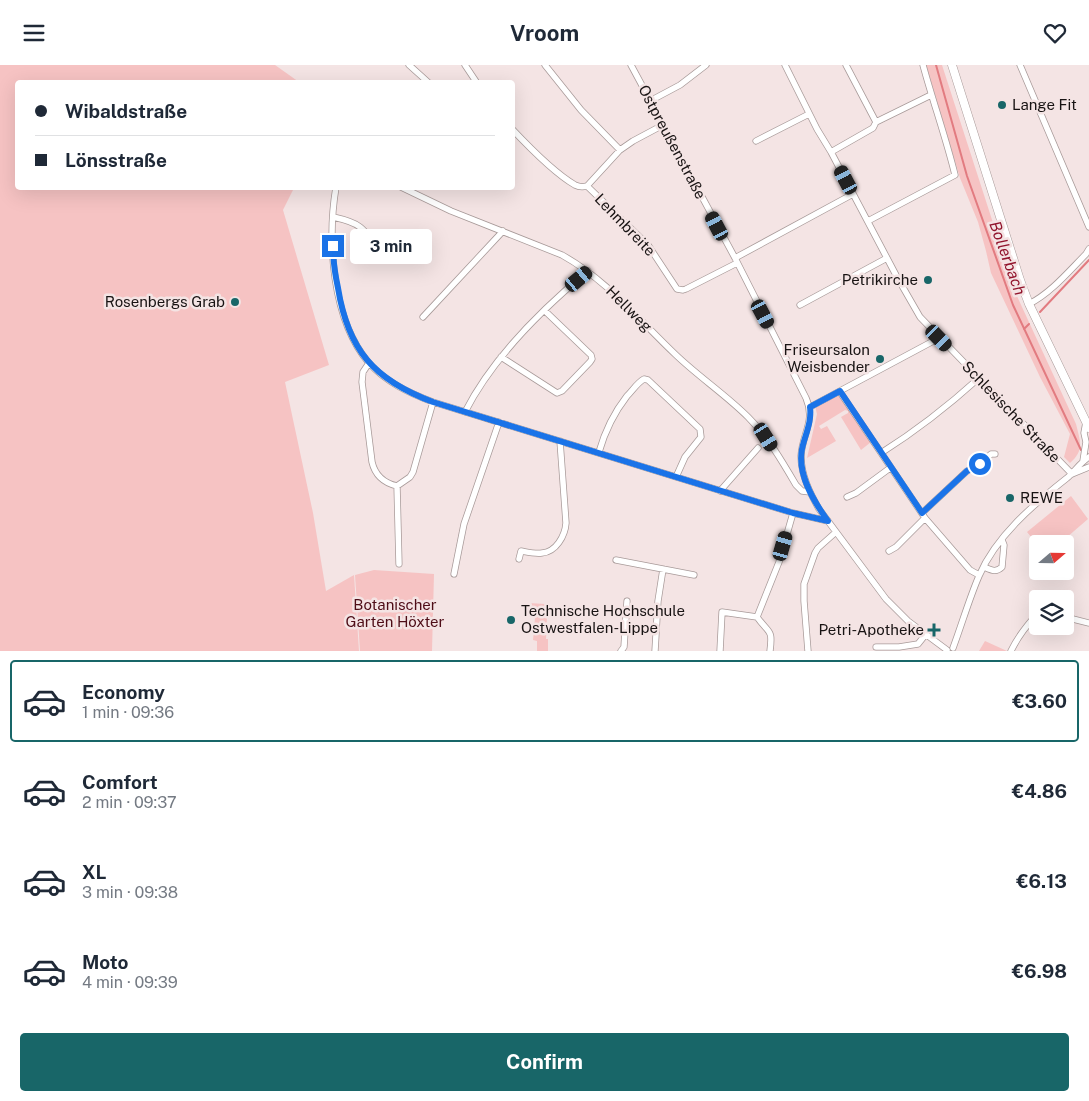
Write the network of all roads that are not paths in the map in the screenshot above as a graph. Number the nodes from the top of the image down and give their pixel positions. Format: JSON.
{"nodes":[{"id":1,"x":408,"y":65,"type":"edge"},
{"id":2,"x":465,"y":65,"type":"edge"},
{"id":3,"x":545,"y":65,"type":"edge"},
{"id":4,"x":631,"y":65,"type":"edge"},
{"id":5,"x":706,"y":65,"type":"edge"},
{"id":6,"x":785,"y":65,"type":"edge"},
{"id":7,"x":846,"y":65,"type":"edge"},
{"id":8,"x":923,"y":65,"type":"edge"},
{"id":9,"x":952,"y":65,"type":"edge"},
{"id":10,"x":1020,"y":65,"type":"edge"},
{"id":11,"x":426,"y":80,"type":"edge"},
{"id":12,"x":475,"y":80,"type":"edge"},
{"id":13,"x":931,"y":95,"type":"junction"},
{"id":14,"x":650,"y":101,"type":"junction"},
{"id":15,"x":809,"y":114,"type":"junction"},
{"id":16,"x":876,"y":122,"type":"junction"},
{"id":17,"x":663,"y":125,"type":"junction"},
{"id":18,"x":515,"y":132,"type":"edge"},
{"id":19,"x":756,"y":141,"type":"dead end"},
{"id":20,"x":620,"y":150,"type":"junction"},
{"id":21,"x":831,"y":152,"type":"junction"},
{"id":22,"x":587,"y":187,"type":"junction"},
{"id":23,"x":336,"y":190,"type":"edge"},
{"id":24,"x":406,"y":190,"type":"edge"},
{"id":25,"x":853,"y":194,"type":"junction"},
{"id":26,"x":333,"y":217,"type":"junction"},
{"id":27,"x":868,"y":221,"type":"junction"},
{"id":28,"x":1089,"y":227,"type":"edge"},
{"id":29,"x":502,"y":231,"type":"junction"},
{"id":30,"x":1089,"y":249,"type":"edge"},
{"id":31,"x":383,"y":251,"type":"dead end"},
{"id":32,"x":887,"y":258,"type":"junction"},
{"id":33,"x":736,"y":261,"type":"junction"},
{"id":34,"x":588,"y":271,"type":"junction"},
{"id":35,"x":1029,"y":304,"type":"junction"},
{"id":36,"x":800,"y":305,"type":"dead end"},
{"id":37,"x":545,"y":311,"type":"junction"},
{"id":38,"x":423,"y":317,"type":"dead end"},
{"id":39,"x":939,"y":338,"type":"junction"},
{"id":40,"x":501,"y":357,"type":"junction"},
{"id":41,"x":369,"y":363,"type":"junction"},
{"id":42,"x":979,"y":378,"type":"junction"},
{"id":43,"x":840,"y":391,"type":"junction"},
{"id":44,"x":433,"y":402,"type":"junction"},
{"id":45,"x":810,"y":407,"type":"junction"},
{"id":46,"x":465,"y":412,"type":"junction"},
{"id":47,"x":499,"y":422,"type":"junction"},
{"id":48,"x":1088,"y":425,"type":"edge"},
{"id":49,"x":560,"y":441,"type":"junction"},
{"id":50,"x":758,"y":448,"type":"dead end"},
{"id":51,"x":598,"y":453,"type":"junction"},
{"id":52,"x":881,"y":453,"type":"junction"},
{"id":53,"x":995,"y":454,"type":"dead end"},
{"id":54,"x":1086,"y":459,"type":"edge"},
{"id":55,"x":1089,"y":467,"type":"edge"},
{"id":56,"x":890,"y":468,"type":"junction"},
{"id":57,"x":1072,"y":474,"type":"junction"},
{"id":58,"x":676,"y":477,"type":"junction"},
{"id":59,"x":397,"y":486,"type":"junction"},
{"id":60,"x":720,"y":491,"type":"junction"},
{"id":61,"x":810,"y":492,"type":"junction"},
{"id":62,"x":847,"y":497,"type":"dead end"},
{"id":63,"x":793,"y":513,"type":"junction"},
{"id":64,"x":923,"y":515,"type":"junction"},
{"id":65,"x":828,"y":521,"type":"junction"},
{"id":66,"x":836,"y":532,"type":"junction"},
{"id":67,"x":1002,"y":540,"type":"junction"},
{"id":68,"x":889,"y":551,"type":"dead end"},
{"id":69,"x":519,"y":559,"type":"dead end"},
{"id":70,"x":616,"y":560,"type":"dead end"},
{"id":71,"x":399,"y":563,"type":"dead end"},
{"id":72,"x":984,"y":567,"type":"junction"},
{"id":73,"x":663,"y":569,"type":"junction"},
{"id":74,"x":454,"y":574,"type":"dead end"},
{"id":75,"x":694,"y":575,"type":"dead end"},
{"id":76,"x":979,"y":575,"type":"junction"},
{"id":77,"x":627,"y":601,"type":"dead end"},
{"id":78,"x":756,"y":617,"type":"junction"},
{"id":79,"x":1074,"y":619,"type":"edge"},
{"id":80,"x":1029,"y":622,"type":"edge"},
{"id":81,"x":1089,"y":623,"type":"edge"},
{"id":82,"x":926,"y":634,"type":"junction"},
{"id":83,"x":876,"y":647,"type":"dead end"},
{"id":84,"x":808,"y":648,"type":"edge"},
{"id":85,"x":951,"y":650,"type":"edge"},
{"id":86,"x":621,"y":651,"type":"edge"},
{"id":87,"x":655,"y":651,"type":"edge"},
{"id":88,"x":720,"y":651,"type":"edge"},
{"id":89,"x":770,"y":651,"type":"edge"},
{"id":90,"x":1011,"y":651,"type":"edge"}],
"edges":[{"from":1,"to":11,"type":"street"},
{"from":2,"to":12,"type":"street"},
{"from":3,"to":20,"type":"street"},
{"from":4,"to":14,"type":"street","name":"Ostpreußenstraße"},
{"from":5,"to":14,"type":"street"},
{"from":6,"to":15,"type":"street","name":"Schlesische Straße"},
{"from":7,"to":16,"type":"street"},
{"from":8,"to":13,"type":"street"},
{"from":9,"to":35,"type":"main road"},
{"from":10,"to":28,"type":"street"},
{"from":13,"to":16,"type":"street"},
{"from":13,"to":27,"type":"street"},
{"from":14,"to":17,"type":"street","name":"Ostpreußenstraße"},
{"from":15,"to":19,"type":"street"},
{"from":15,"to":21,"type":"street","name":"Schlesische Straße"},
{"from":16,"to":21,"type":"street"},
{"from":17,"to":20,"type":"street"},
{"from":17,"to":33,"type":"street","name":"Ostpreußenstraße"},
{"from":18,"to":22,"type":"street","name":"Lehmbreite"},
{"from":20,"to":22,"type":"street"},
{"from":21,"to":25,"type":"street","name":"Schlesische Straße"},
{"from":22,"to":33,"type":"street","name":"Lehmbreite"},
{"from":23,"to":26,"type":"street"},
{"from":24,"to":29,"type":"street","name":"Hellweg"},
{"from":25,"to":27,"type":"street","name":"Schlesische Straße"},
{"from":25,"to":33,"type":"street"},
{"from":26,"to":31,"type":"street"},
{"from":26,"to":41,"type":"street"},
{"from":27,"to":32,"type":"street","name":"Schlesische Straße"},
{"from":29,"to":34,"type":"street","name":"Hellweg"},
{"from":29,"to":38,"type":"street"},
{"from":30,"to":35,"type":"street"},
{"from":32,"to":36,"type":"street"},
{"from":32,"to":39,"type":"street","name":"Schlesische Straße"},
{"from":33,"to":45,"type":"street","name":"Ostpreußenstraße"},
{"from":34,"to":37,"type":"street"},
{"from":34,"to":61,"type":"street","name":"Hellweg"},
{"from":35,"to":48,"type":"main road"},
{"from":37,"to":40,"type":"street"},
{"from":37,"to":40,"type":"street"},
{"from":39,"to":42,"type":"street","name":"Schlesische Straße"},
{"from":39,"to":43,"type":"street"},
{"from":40,"to":46,"type":"street"},
{"from":41,"to":44,"type":"street"},
{"from":41,"to":59,"type":"street"},
{"from":42,"to":52,"type":"street"},
{"from":42,"to":57,"type":"street","name":"Schlesische Straße"},
{"from":43,"to":45,"type":"street"},
{"from":43,"to":52,"type":"street"},
{"from":44,"to":46,"type":"street"},
{"from":44,"to":59,"type":"street"},
{"from":45,"to":61,"type":"street"},
{"from":46,"to":47,"type":"street"},
{"from":47,"to":49,"type":"street"},
{"from":47,"to":74,"type":"street"},
{"from":48,"to":54,"type":"street"},
{"from":49,"to":51,"type":"street"},
{"from":49,"to":69,"type":"street"},
{"from":50,"to":60,"type":"street"},
{"from":51,"to":58,"type":"street"},
{"from":51,"to":58,"type":"street"},
{"from":52,"to":56,"type":"street"},
{"from":53,"to":64,"type":"street"},
{"from":54,"to":57,"type":"street"},
{"from":55,"to":57,"type":"street"},
{"from":56,"to":62,"type":"street"},
{"from":56,"to":64,"type":"street"},
{"from":57,"to":67,"type":"street"},
{"from":58,"to":60,"type":"street"},
{"from":59,"to":71,"type":"street"},
{"from":60,"to":63,"type":"street"},
{"from":61,"to":65,"type":"street"},
{"from":63,"to":65,"type":"street"},
{"from":63,"to":78,"type":"street"},
{"from":64,"to":68,"type":"street"},
{"from":64,"to":76,"type":"street"},
{"from":65,"to":66,"type":"street"},
{"from":66,"to":82,"type":"street"},
{"from":66,"to":84,"type":"street"},
{"from":67,"to":72,"type":"street"},
{"from":67,"to":72,"type":"street"},
{"from":70,"to":73,"type":"street"},
{"from":72,"to":76,"type":"street"},
{"from":73,"to":75,"type":"street"},
{"from":73,"to":87,"type":"street"},
{"from":76,"to":85,"type":"street"},
{"from":77,"to":86,"type":"street"},
{"from":78,"to":88,"type":"street"},
{"from":78,"to":89,"type":"street"},
{"from":79,"to":81,"type":"street"},
{"from":80,"to":90,"type":"street"},
{"from":82,"to":83,"type":"street"},
{"from":82,"to":85,"type":"street"}]}
